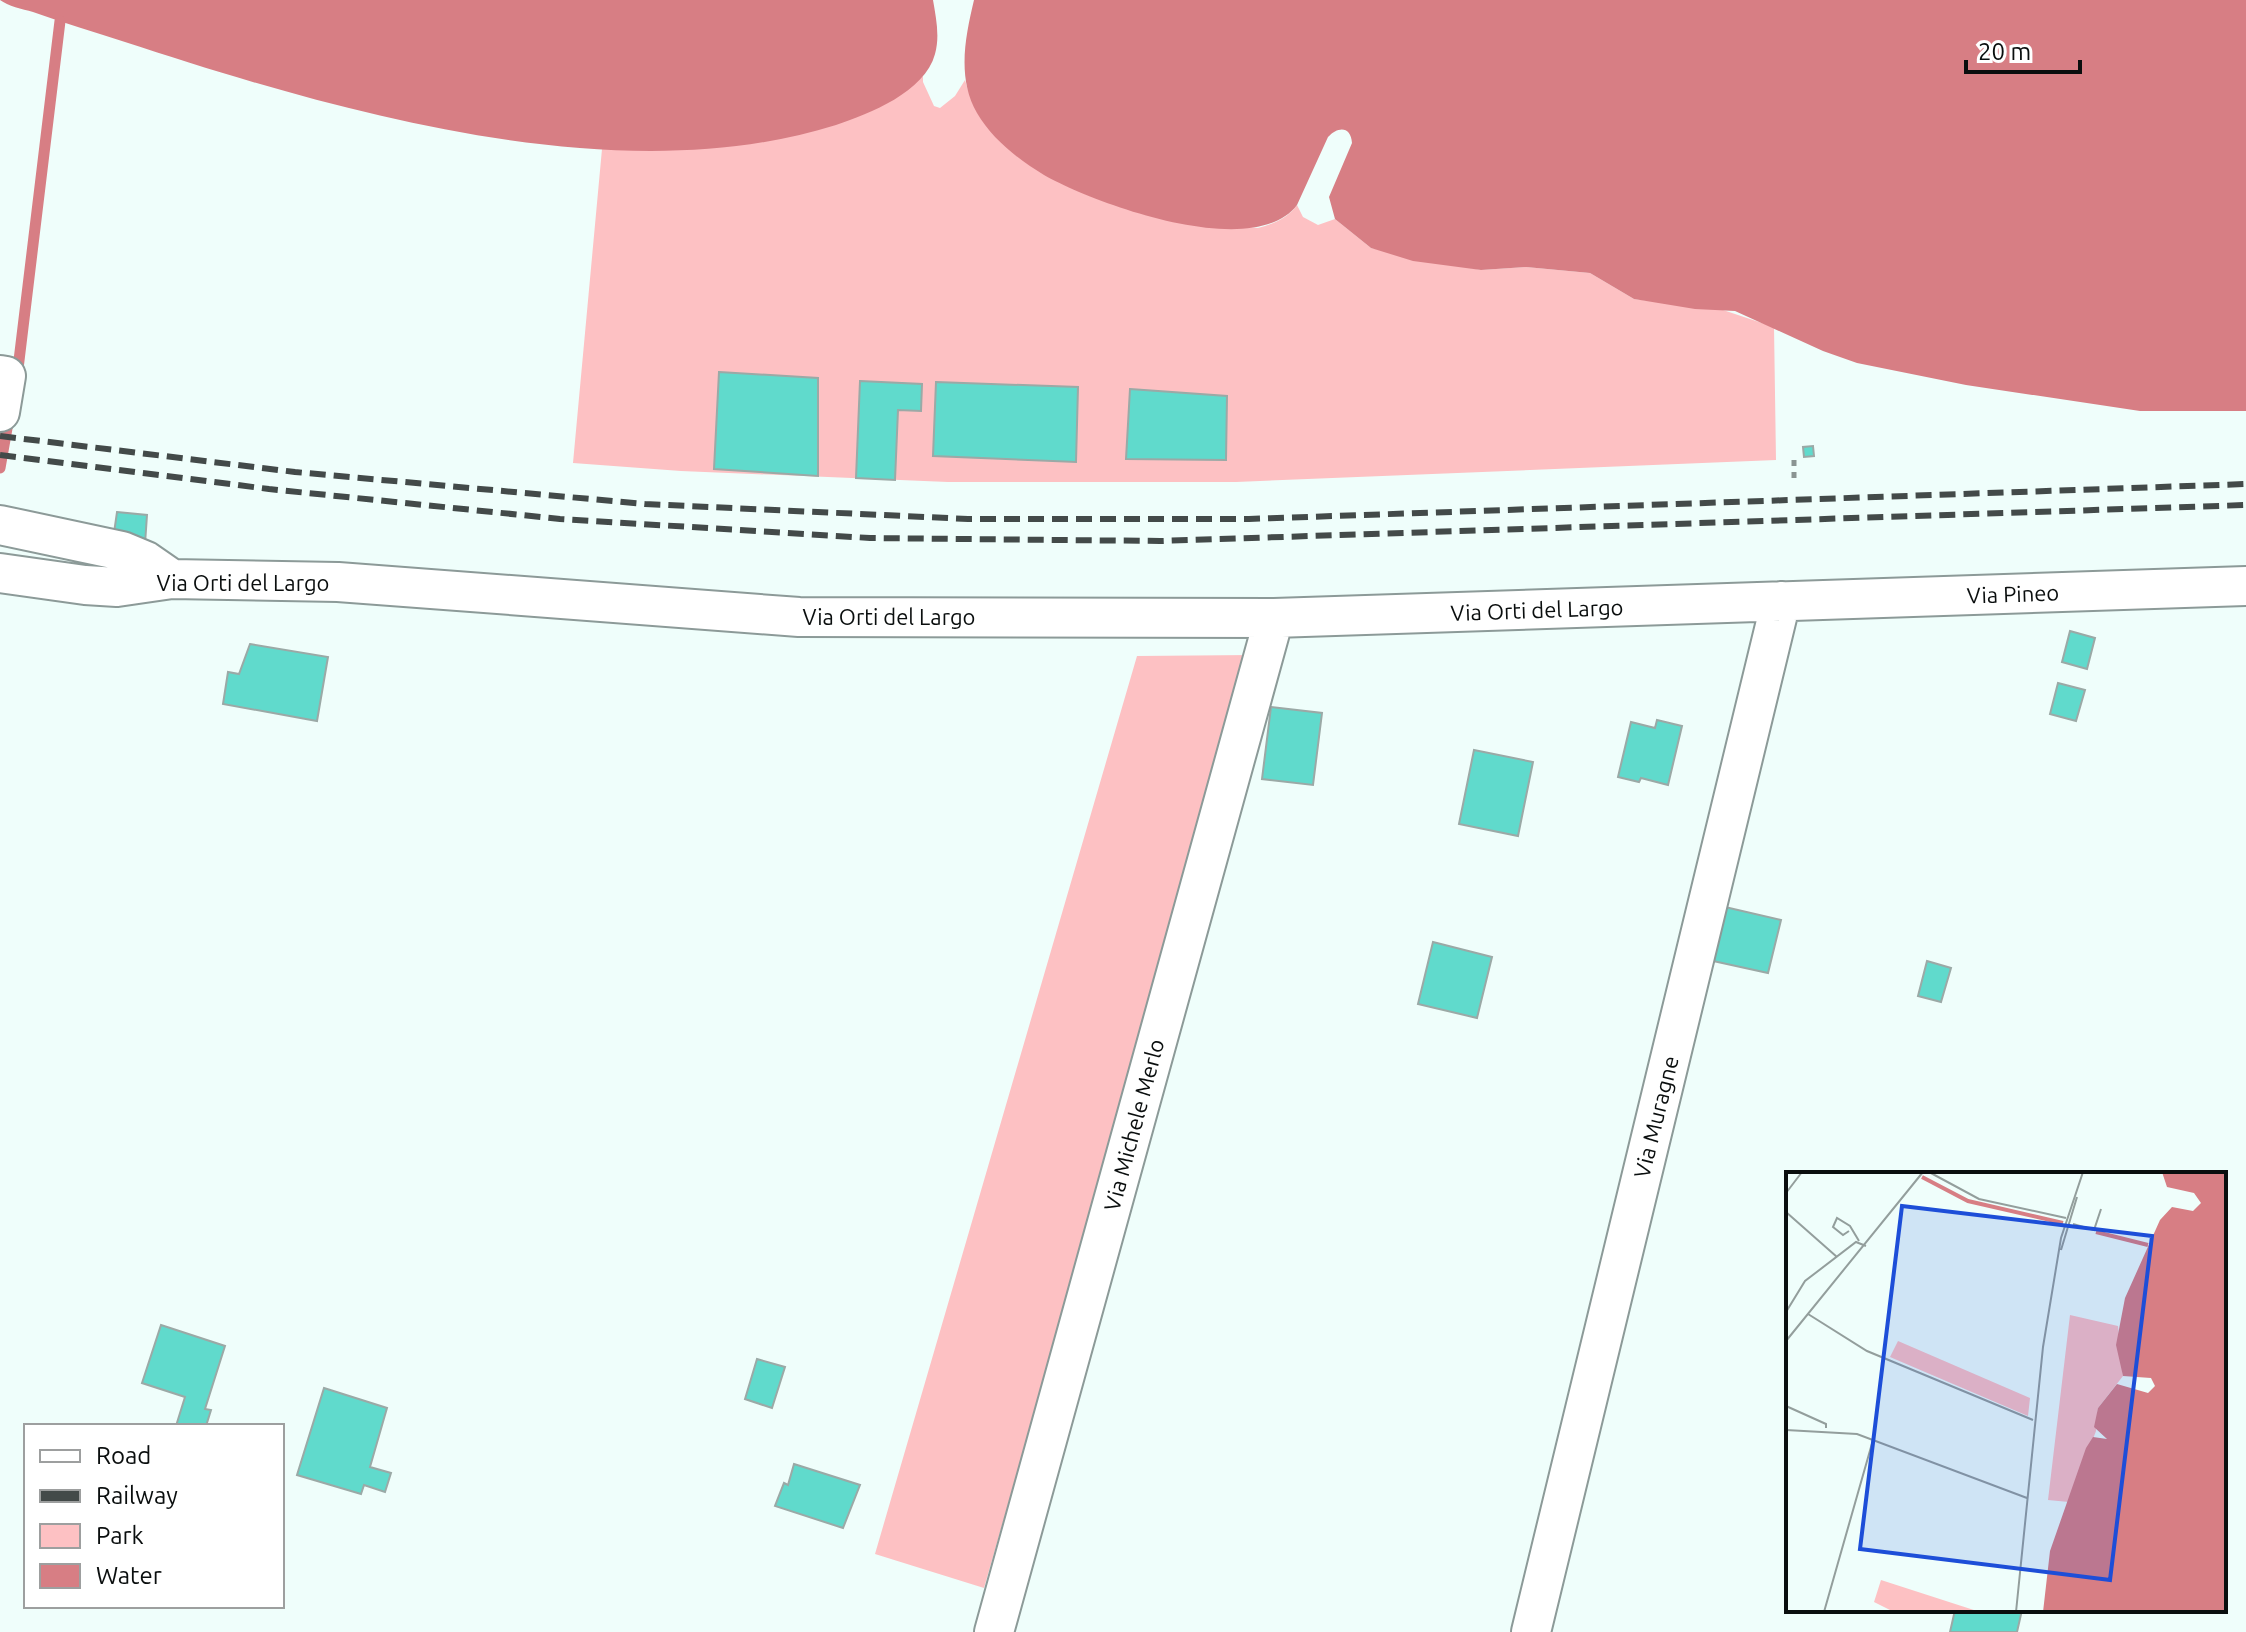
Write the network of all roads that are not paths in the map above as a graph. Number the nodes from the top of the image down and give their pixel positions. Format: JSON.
{"nodes":[{"id":1,"x":0,"y":375,"type":"edge"},
{"id":2,"x":0,"y":412,"type":"edge"},
{"id":3,"x":0,"y":525,"type":"edge"},
{"id":4,"x":0,"y":573,"type":"edge"},
{"id":5,"x":172,"y":579,"type":"junction"},
{"id":6,"x":2246,"y":586,"type":"edge"},
{"id":7,"x":1781,"y":601,"type":"junction"},
{"id":8,"x":1274,"y":618,"type":"junction"},
{"id":9,"x":994,"y":1632,"type":"edge"},
{"id":10,"x":1531,"y":1632,"type":"edge"}],
"edges":[{"from":1,"to":2,"type":"street"},
{"from":3,"to":5,"type":"street"},
{"from":4,"to":5,"type":"street","name":"Via Orti del Largo"},
{"from":5,"to":8,"type":"street","name":"Via Orti del Largo"},
{"from":6,"to":7,"type":"street","name":"Via Pineo"},
{"from":7,"to":8,"type":"street","name":"Via Orti del Largo"},
{"from":7,"to":10,"type":"street","name":"Via Muragne"},
{"from":8,"to":9,"type":"street","name":"Via Michele Merlo"}]}
